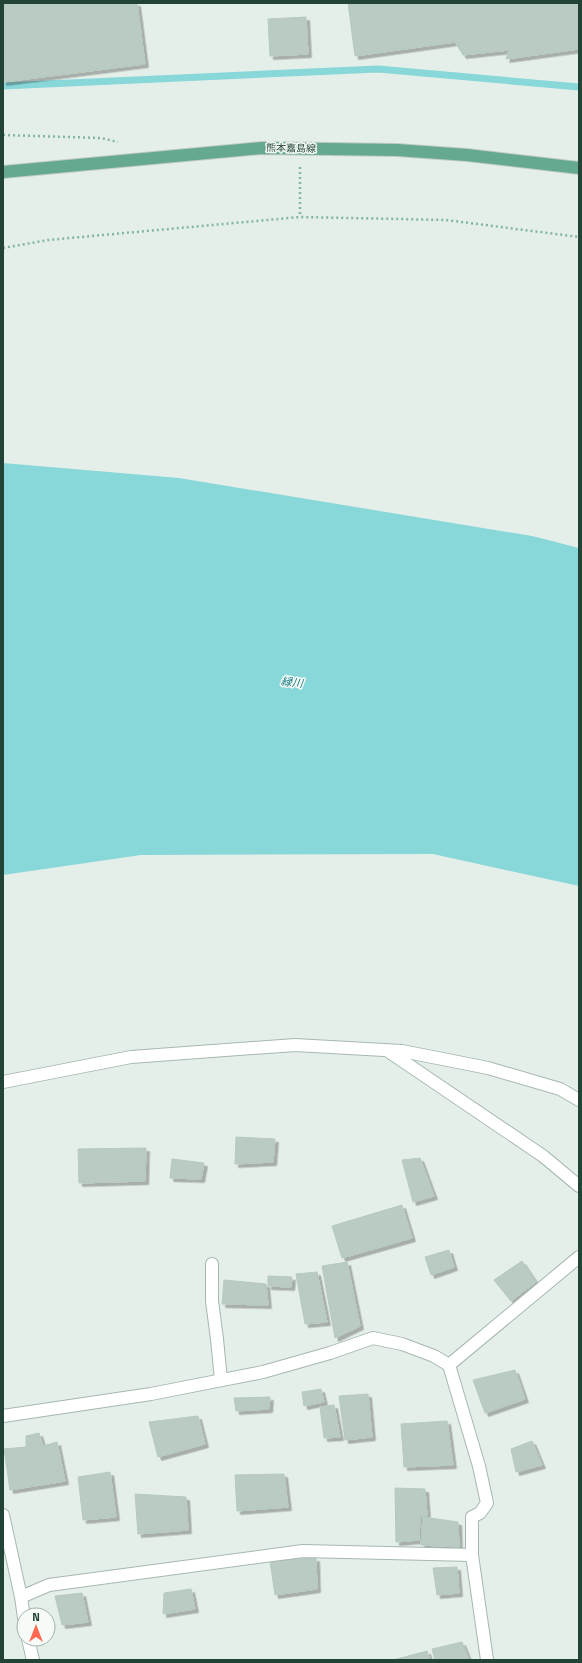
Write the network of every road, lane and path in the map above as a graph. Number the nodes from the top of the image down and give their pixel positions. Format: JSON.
{"nodes":[{"id":1,"x":3,"y":135,"type":"edge"},
{"id":2,"x":123,"y":143,"type":"dead end"},
{"id":3,"x":300,"y":148,"type":"junction"},
{"id":4,"x":579,"y":168,"type":"edge"},
{"id":5,"x":3,"y":172,"type":"edge"},
{"id":6,"x":300,"y":216,"type":"junction"},
{"id":7,"x":579,"y":236,"type":"edge"},
{"id":8,"x":3,"y":248,"type":"edge"},
{"id":9,"x":386,"y":1051,"type":"junction"},
{"id":10,"x":3,"y":1082,"type":"edge"},
{"id":11,"x":579,"y":1100,"type":"edge"},
{"id":12,"x":579,"y":1186,"type":"edge"},
{"id":13,"x":579,"y":1257,"type":"edge"},
{"id":14,"x":212,"y":1264,"type":"dead end"},
{"id":15,"x":450,"y":1365,"type":"junction"},
{"id":16,"x":221,"y":1380,"type":"junction"},
{"id":17,"x":3,"y":1416,"type":"edge"},
{"id":18,"x":3,"y":1515,"type":"edge"},
{"id":19,"x":472,"y":1556,"type":"junction"},
{"id":20,"x":21,"y":1597,"type":"junction"},
{"id":21,"x":22,"y":1607,"type":"edge"},
{"id":22,"x":30,"y":1647,"type":"edge"},
{"id":23,"x":33,"y":1660,"type":"edge"},
{"id":24,"x":487,"y":1660,"type":"edge"}],
"edges":[{"from":1,"to":2,"type":"path"},
{"from":3,"to":4,"type":"main road","name":"熊本嘉島線"},
{"from":3,"to":5,"type":"main road","name":"熊本嘉島線"},
{"from":3,"to":6,"type":"path"},
{"from":6,"to":7,"type":"path"},
{"from":6,"to":8,"type":"path"},
{"from":9,"to":10,"type":"street"},
{"from":9,"to":11,"type":"street"},
{"from":9,"to":12,"type":"street"},
{"from":13,"to":15,"type":"street"},
{"from":14,"to":16,"type":"street"},
{"from":15,"to":16,"type":"street"},
{"from":15,"to":19,"type":"street"},
{"from":16,"to":17,"type":"street"},
{"from":18,"to":20,"type":"street"},
{"from":19,"to":20,"type":"street"},
{"from":19,"to":24,"type":"street"},
{"from":20,"to":21,"type":"street"},
{"from":22,"to":23,"type":"street"}]}
